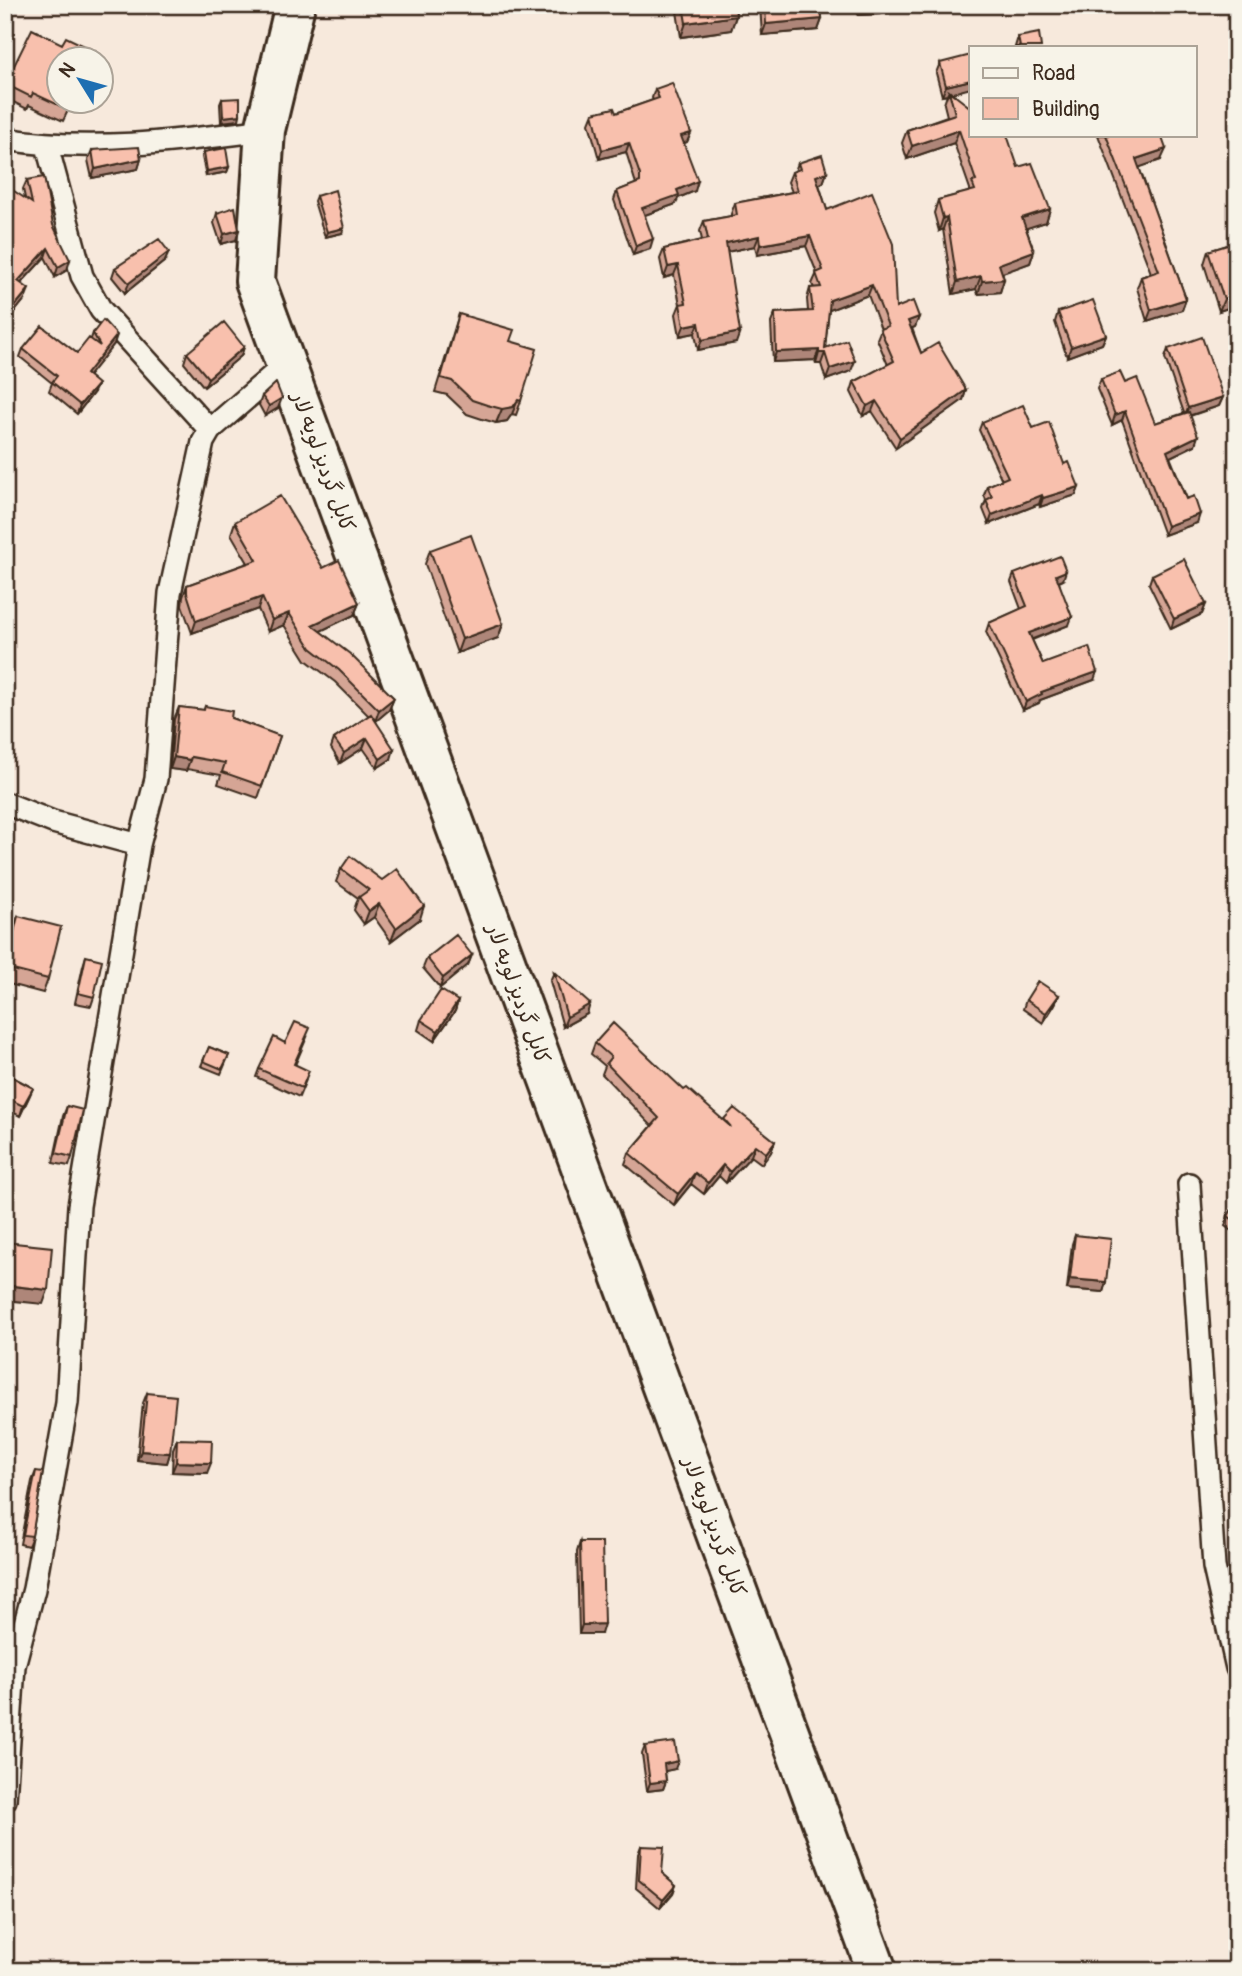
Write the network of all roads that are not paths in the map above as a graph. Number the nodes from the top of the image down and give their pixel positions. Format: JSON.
{"nodes":[{"id":1,"x":295,"y":5,"type":"edge"},
{"id":2,"x":265,"y":130,"type":"junction"},
{"id":3,"x":5,"y":139,"type":"edge"},
{"id":4,"x":47,"y":146,"type":"junction"},
{"id":5,"x":287,"y":363,"type":"junction"},
{"id":6,"x":210,"y":430,"type":"junction"},
{"id":7,"x":5,"y":803,"type":"edge"},
{"id":8,"x":139,"y":845,"type":"junction"},
{"id":9,"x":1189,"y":1184,"type":"dead end"},
{"id":10,"x":1237,"y":1668,"type":"edge"},
{"id":11,"x":5,"y":1800,"type":"edge"},
{"id":12,"x":877,"y":1971,"type":"edge"}],
"edges":[{"from":1,"to":2,"type":"highway","name":"کابل گردیز لویه لار"},
{"from":2,"to":4,"type":"street"},
{"from":2,"to":5,"type":"highway","name":"کابل گردیز لویه لار"},
{"from":3,"to":4,"type":"street"},
{"from":4,"to":6,"type":"street"},
{"from":5,"to":6,"type":"street"},
{"from":5,"to":12,"type":"highway","name":"کابل گردیز لویه لار"},
{"from":6,"to":8,"type":"street"},
{"from":7,"to":8,"type":"street"},
{"from":8,"to":11,"type":"street"},
{"from":9,"to":10,"type":"street"}]}
